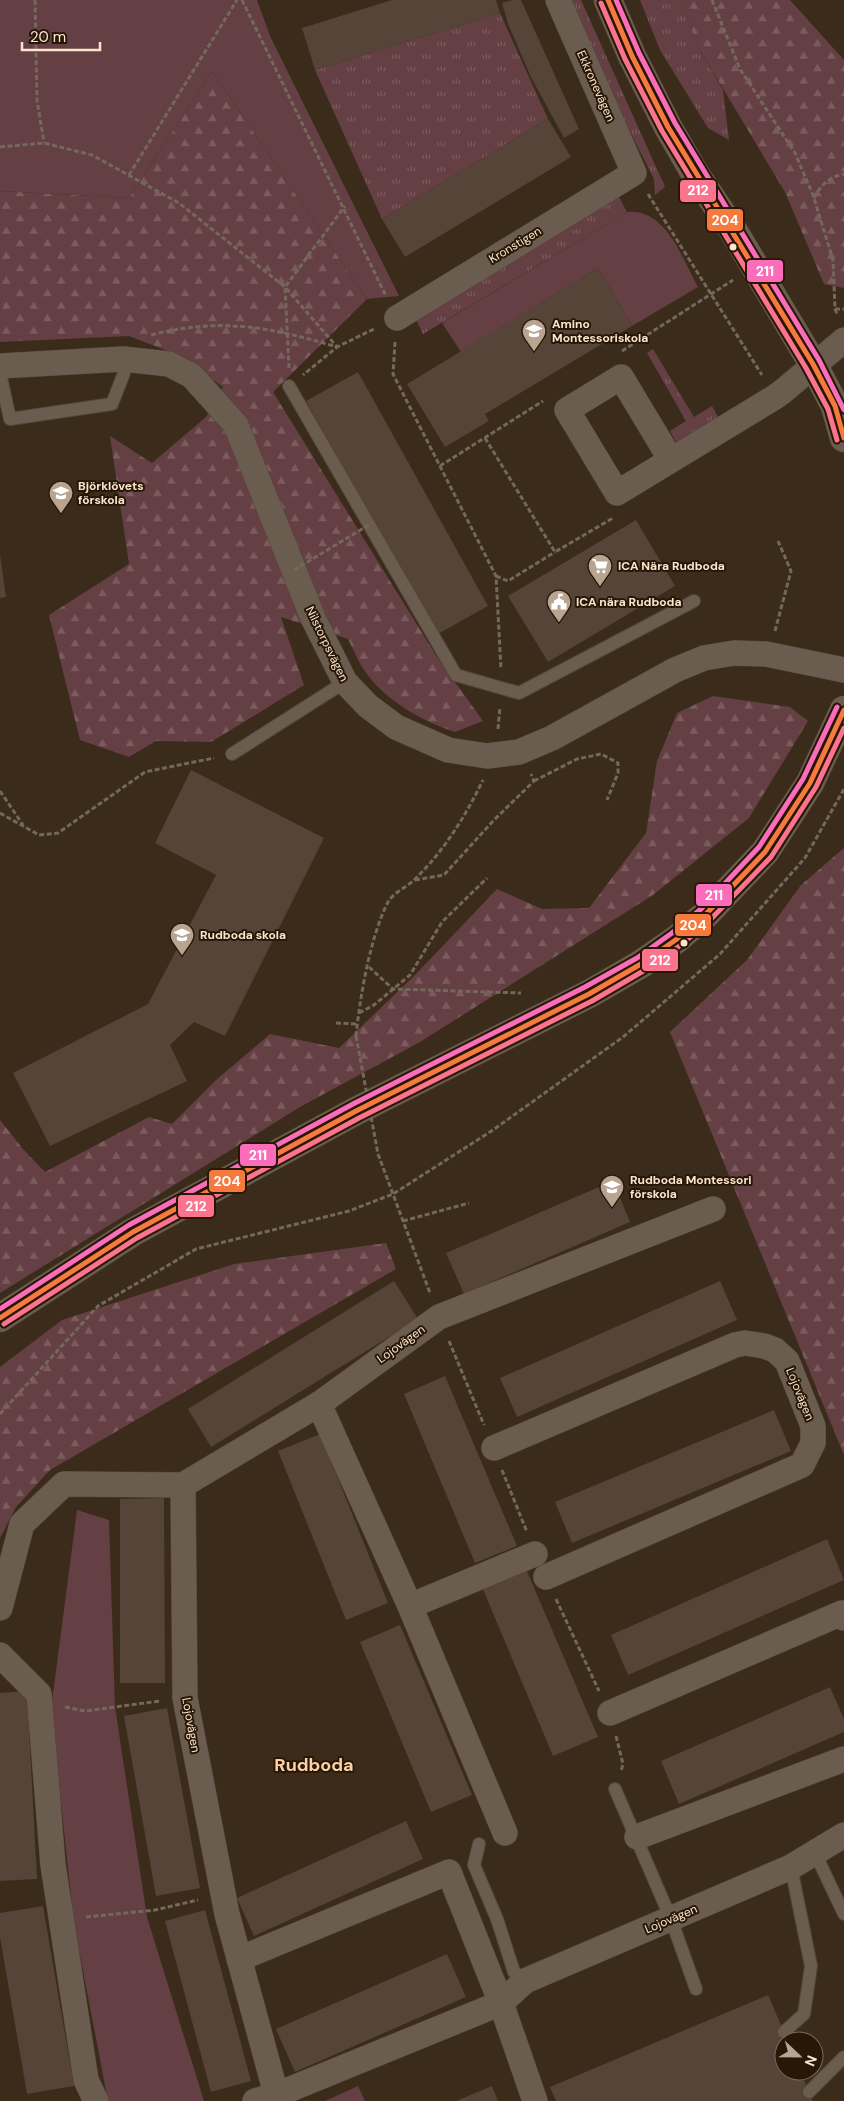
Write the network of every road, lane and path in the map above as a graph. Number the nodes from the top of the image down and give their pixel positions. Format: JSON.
{"nodes":[{"id":1,"x":35,"y":0,"type":"edge"},
{"id":2,"x":237,"y":0,"type":"edge"},
{"id":3,"x":242,"y":0,"type":"edge"},
{"id":4,"x":558,"y":0,"type":"edge"},
{"id":5,"x":608,"y":0,"type":"edge"},
{"id":6,"x":712,"y":0,"type":"edge"},
{"id":7,"x":44,"y":143,"type":"junction"},
{"id":8,"x":0,"y":147,"type":"edge"},
{"id":9,"x":634,"y":173,"type":"junction"},
{"id":10,"x":844,"y":174,"type":"edge"},
{"id":11,"x":129,"y":175,"type":"junction"},
{"id":12,"x":814,"y":198,"type":"junction"},
{"id":13,"x":344,"y":206,"type":"junction"},
{"id":14,"x":285,"y":287,"type":"junction"},
{"id":15,"x":844,"y":309,"type":"edge"},
{"id":16,"x":397,"y":318,"type":"junction"},
{"id":17,"x":288,"y":332,"type":"junction"},
{"id":18,"x":148,"y":336,"type":"dead end"},
{"id":19,"x":844,"y":340,"type":"edge"},
{"id":20,"x":337,"y":348,"type":"junction"},
{"id":21,"x":127,"y":359,"type":"junction"},
{"id":22,"x":813,"y":364,"type":"junction"},
{"id":23,"x":0,"y":366,"type":"edge"},
{"id":24,"x":0,"y":373,"type":"edge"},
{"id":25,"x":289,"y":386,"type":"junction"},
{"id":26,"x":775,"y":397,"type":"junction"},
{"id":27,"x":844,"y":438,"type":"edge"},
{"id":28,"x":672,"y":460,"type":"junction"},
{"id":29,"x":372,"y":522,"type":"dead end"},
{"id":30,"x":778,"y":541,"type":"dead end"},
{"id":31,"x":555,"y":552,"type":"dead end"},
{"id":32,"x":294,"y":570,"type":"junction"},
{"id":33,"x":496,"y":576,"type":"junction"},
{"id":34,"x":694,"y":601,"type":"dead end"},
{"id":35,"x":766,"y":654,"type":"junction"},
{"id":36,"x":844,"y":670,"type":"edge"},
{"id":37,"x":345,"y":682,"type":"junction"},
{"id":38,"x":501,"y":688,"type":"junction"},
{"id":39,"x":844,"y":710,"type":"edge"},
{"id":40,"x":497,"y":734,"type":"dead end"},
{"id":41,"x":519,"y":752,"type":"junction"},
{"id":42,"x":232,"y":754,"type":"joint"},
{"id":43,"x":485,"y":776,"type":"dead end"},
{"id":44,"x":534,"y":782,"type":"junction"},
{"id":45,"x":844,"y":789,"type":"edge"},
{"id":46,"x":0,"y":791,"type":"edge"},
{"id":47,"x":607,"y":800,"type":"dead end"},
{"id":48,"x":0,"y":813,"type":"edge"},
{"id":49,"x":24,"y":827,"type":"junction"},
{"id":50,"x":487,"y":878,"type":"dead end"},
{"id":51,"x":414,"y":881,"type":"junction"},
{"id":52,"x":368,"y":967,"type":"junction"},
{"id":53,"x":393,"y":989,"type":"junction"},
{"id":54,"x":521,"y":993,"type":"dead end"},
{"id":55,"x":358,"y":1013,"type":"junction"},
{"id":56,"x":336,"y":1023,"type":"dead end"},
{"id":57,"x":358,"y":1024,"type":"junction"},
{"id":58,"x":378,"y":1154,"type":"dead end"},
{"id":59,"x":469,"y":1203,"type":"dead end"},
{"id":60,"x":714,"y":1209,"type":"dead end"},
{"id":61,"x":403,"y":1221,"type":"dead end"},
{"id":62,"x":0,"y":1318,"type":"edge"},
{"id":63,"x":319,"y":1404,"type":"junction"},
{"id":64,"x":0,"y":1414,"type":"edge"},
{"id":65,"x":494,"y":1448,"type":"dead end"},
{"id":66,"x":183,"y":1485,"type":"junction"},
{"id":67,"x":535,"y":1554,"type":"dead end"},
{"id":68,"x":546,"y":1577,"type":"dead end"},
{"id":69,"x":410,"y":1606,"type":"junction"},
{"id":70,"x":0,"y":1608,"type":"edge"},
{"id":71,"x":844,"y":1618,"type":"edge"},
{"id":72,"x":0,"y":1655,"type":"edge"},
{"id":73,"x":39,"y":1694,"type":"junction"},
{"id":74,"x":185,"y":1698,"type":"junction"},
{"id":75,"x":610,"y":1713,"type":"dead end"},
{"id":76,"x":844,"y":1759,"type":"edge"},
{"id":77,"x":615,"y":1789,"type":"dead end"},
{"id":78,"x":505,"y":1833,"type":"dead end"},
{"id":79,"x":844,"y":1836,"type":"edge"},
{"id":80,"x":637,"y":1838,"type":"junction"},
{"id":81,"x":479,"y":1844,"type":"dead end"},
{"id":82,"x":816,"y":1853,"type":"junction"},
{"id":83,"x":791,"y":1867,"type":"junction"},
{"id":84,"x":223,"y":1894,"type":"junction"},
{"id":85,"x":844,"y":1914,"type":"edge"},
{"id":86,"x":62,"y":1918,"type":"junction"},
{"id":87,"x":671,"y":1919,"type":"junction"},
{"id":88,"x":239,"y":1960,"type":"junction"},
{"id":89,"x":525,"y":1981,"type":"junction"},
{"id":90,"x":696,"y":1990,"type":"dead end"},
{"id":91,"x":500,"y":2002,"type":"junction"},
{"id":92,"x":785,"y":2031,"type":"edge"},
{"id":93,"x":844,"y":2057,"type":"edge"},
{"id":94,"x":809,"y":2092,"type":"dead end"},
{"id":95,"x":270,"y":2099,"type":"edge"},
{"id":96,"x":96,"y":2101,"type":"edge"},
{"id":97,"x":535,"y":2101,"type":"edge"}],
"edges":[{"from":1,"to":7,"type":"path"},
{"from":2,"to":11,"type":"path"},
{"from":3,"to":13,"type":"path"},
{"from":4,"to":9,"type":"street","name":"Ekkronevägen"},
{"from":5,"to":22,"type":"main road"},
{"from":6,"to":12,"type":"path"},
{"from":7,"to":8,"type":"path"},
{"from":7,"to":11,"type":"path"},
{"from":9,"to":16,"type":"street","name":"Kronstigen"},
{"from":9,"to":26,"type":"path"},
{"from":10,"to":12,"type":"path"},
{"from":11,"to":14,"type":"path"},
{"from":12,"to":15,"type":"path"},
{"from":13,"to":14,"type":"path"},
{"from":13,"to":16,"type":"path"},
{"from":14,"to":17,"type":"path"},
{"from":14,"to":20,"type":"path"},
{"from":16,"to":20,"type":"path"},
{"from":16,"to":33,"type":"path"},
{"from":17,"to":18,"type":"path"},
{"from":17,"to":20,"type":"path"},
{"from":17,"to":25,"type":"path"},
{"from":19,"to":22,"type":"street"},
{"from":20,"to":25,"type":"path"},
{"from":21,"to":23,"type":"street","name":"Nilstorpsvägen"},
{"from":21,"to":24,"type":"lane"},
{"from":21,"to":32,"type":"street","name":"Nilstorpsvägen"},
{"from":22,"to":26,"type":"street"},
{"from":22,"to":27,"type":"main road"},
{"from":25,"to":38,"type":"lane"},
{"from":26,"to":28,"type":"street"},
{"from":28,"to":28,"type":"street"},
{"from":29,"to":32,"type":"path","bridge":true},
{"from":30,"to":35,"type":"path"},
{"from":31,"to":33,"type":"path"},
{"from":32,"to":37,"type":"street","name":"Nilstorpsvägen"},
{"from":33,"to":38,"type":"path"},
{"from":34,"to":38,"type":"lane"},
{"from":35,"to":36,"type":"street","name":"Nilstorpsvägen"},
{"from":35,"to":41,"type":"street","name":"Nilstorpsvägen"},
{"from":37,"to":41,"type":"street","name":"Nilstorpsvägen"},
{"from":37,"to":42,"type":"lane"},
{"from":38,"to":40,"type":"path"},
{"from":39,"to":62,"type":"main road"},
{"from":41,"to":44,"type":"path"},
{"from":42,"to":49,"type":"path"},
{"from":43,"to":51,"type":"path"},
{"from":44,"to":47,"type":"path"},
{"from":44,"to":51,"type":"path"},
{"from":45,"to":64,"type":"path"},
{"from":46,"to":49,"type":"path"},
{"from":48,"to":49,"type":"path"},
{"from":50,"to":53,"type":"path"},
{"from":51,"to":52,"type":"path"},
{"from":52,"to":53,"type":"path"},
{"from":52,"to":55,"type":"path"},
{"from":53,"to":54,"type":"path"},
{"from":53,"to":55,"type":"path"},
{"from":55,"to":57,"type":"path"},
{"from":56,"to":57,"type":"path"},
{"from":57,"to":58,"type":"path","bridge":true},
{"from":59,"to":61,"type":"path"},
{"from":60,"to":63,"type":"street","name":"Lojovägen"},
{"from":63,"to":66,"type":"street","name":"Lojovägen"},
{"from":63,"to":69,"type":"street"},
{"from":65,"to":68,"type":"street","name":"Lojovägen"},
{"from":66,"to":70,"type":"street"},
{"from":66,"to":74,"type":"street","name":"Lojovägen"},
{"from":67,"to":69,"type":"street"},
{"from":69,"to":78,"type":"street"},
{"from":71,"to":75,"type":"street"},
{"from":72,"to":73,"type":"street"},
{"from":73,"to":74,"type":"path"},
{"from":73,"to":86,"type":"street"},
{"from":74,"to":84,"type":"street","name":"Lojovägen"},
{"from":76,"to":80,"type":"street"},
{"from":77,"to":80,"type":"lane"},
{"from":79,"to":82,"type":"street","name":"Lojovägen"},
{"from":80,"to":87,"type":"lane"},
{"from":81,"to":89,"type":"lane"},
{"from":82,"to":83,"type":"street","name":"Lojovägen"},
{"from":82,"to":85,"type":"lane"},
{"from":83,"to":87,"type":"street","name":"Lojovägen"},
{"from":83,"to":92,"type":"lane"},
{"from":84,"to":86,"type":"path"},
{"from":84,"to":88,"type":"street","name":"Lojovägen"},
{"from":86,"to":96,"type":"street"},
{"from":87,"to":89,"type":"street","name":"Lojovägen"},
{"from":87,"to":90,"type":"lane"},
{"from":88,"to":91,"type":"street"},
{"from":88,"to":95,"type":"street","name":"Lojovägen"},
{"from":89,"to":91,"type":"street","name":"Lojovägen"},
{"from":91,"to":95,"type":"street","name":"Lojovägen"},
{"from":91,"to":97,"type":"street"},
{"from":93,"to":94,"type":"lane"}]}
